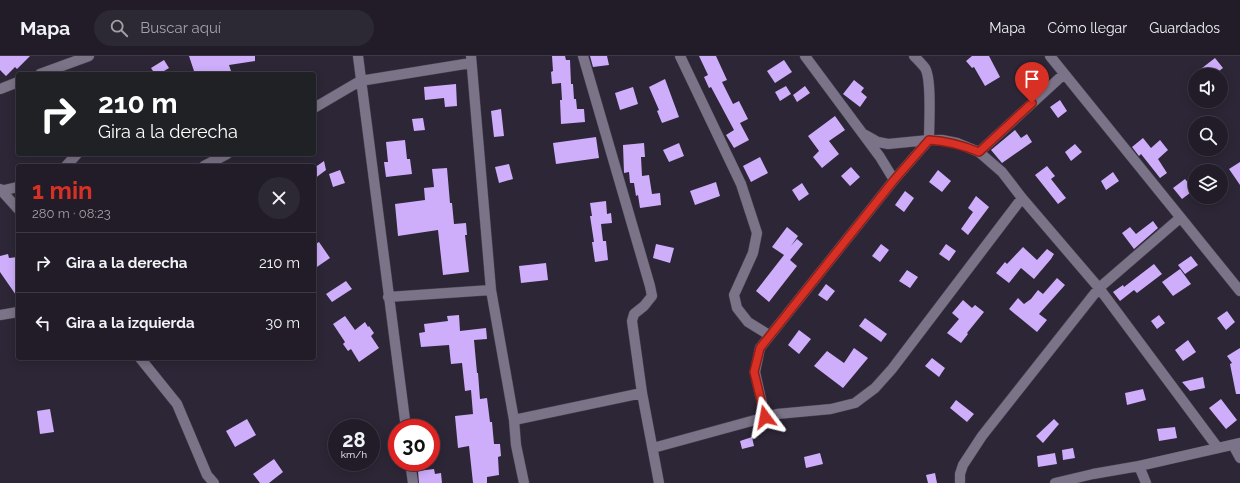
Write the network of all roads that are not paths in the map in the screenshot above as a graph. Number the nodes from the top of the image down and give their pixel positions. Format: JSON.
{"nodes":[{"id":1,"x":88,"y":56,"type":"edge"},
{"id":2,"x":358,"y":56,"type":"edge"},
{"id":3,"x":583,"y":56,"type":"edge"},
{"id":4,"x":680,"y":56,"type":"edge"},
{"id":5,"x":805,"y":56,"type":"edge"},
{"id":6,"x":914,"y":56,"type":"edge"},
{"id":7,"x":1050,"y":56,"type":"edge"},
{"id":8,"x":471,"y":59,"type":"edge"},
{"id":9,"x":45,"y":72,"type":"edge"},
{"id":10,"x":1064,"y":74,"type":"junction"},
{"id":11,"x":360,"y":81,"type":"junction"},
{"id":12,"x":16,"y":83,"type":"edge"},
{"id":13,"x":0,"y":89,"type":"edge"},
{"id":14,"x":316,"y":107,"type":"edge"},
{"id":15,"x":862,"y":133,"type":"junction"},
{"id":16,"x":929,"y":140,"type":"junction"},
{"id":17,"x":979,"y":152,"type":"junction"},
{"id":18,"x":75,"y":156,"type":"edge"},
{"id":19,"x":223,"y":156,"type":"edge"},
{"id":20,"x":68,"y":164,"type":"edge"},
{"id":21,"x":208,"y":164,"type":"edge"},
{"id":22,"x":894,"y":180,"type":"junction"},
{"id":23,"x":16,"y":187,"type":"edge"},
{"id":24,"x":0,"y":190,"type":"edge"},
{"id":25,"x":1022,"y":198,"type":"junction"},
{"id":26,"x":16,"y":207,"type":"edge"},
{"id":27,"x":1180,"y":218,"type":"junction"},
{"id":28,"x":1099,"y":288,"type":"junction"},
{"id":29,"x":491,"y":290,"type":"junction"},
{"id":30,"x":1240,"y":291,"type":"edge"},
{"id":31,"x":388,"y":297,"type":"junction"},
{"id":32,"x":16,"y":312,"type":"edge"},
{"id":33,"x":0,"y":315,"type":"edge"},
{"id":34,"x":770,"y":334,"type":"junction"},
{"id":35,"x":142,"y":360,"type":"edge"},
{"id":36,"x":642,"y":393,"type":"junction"},
{"id":37,"x":765,"y":417,"type":"junction"},
{"id":38,"x":405,"y":419,"type":"edge"},
{"id":39,"x":514,"y":420,"type":"junction"},
{"id":40,"x":1236,"y":444,"type":"edge"},
{"id":41,"x":652,"y":448,"type":"junction"},
{"id":42,"x":1218,"y":448,"type":"junction"},
{"id":43,"x":1240,"y":458,"type":"edge"},
{"id":44,"x":1139,"y":466,"type":"junction"},
{"id":45,"x":411,"y":471,"type":"edge"},
{"id":46,"x":1095,"y":478,"type":"edge"},
{"id":47,"x":214,"y":483,"type":"edge"},
{"id":48,"x":413,"y":483,"type":"edge"},
{"id":49,"x":524,"y":483,"type":"edge"},
{"id":50,"x":659,"y":483,"type":"edge"},
{"id":51,"x":960,"y":483,"type":"edge"},
{"id":52,"x":1055,"y":483,"type":"edge"},
{"id":53,"x":1146,"y":483,"type":"edge"}],
"edges":[{"from":1,"to":9,"type":"street"},
{"from":2,"to":11,"type":"street"},
{"from":3,"to":36,"type":"street"},
{"from":4,"to":34,"type":"street"},
{"from":5,"to":15,"type":"street"},
{"from":6,"to":16,"type":"street"},
{"from":7,"to":10,"type":"street"},
{"from":8,"to":11,"type":"street"},
{"from":8,"to":29,"type":"street"},
{"from":10,"to":17,"type":"street"},
{"from":10,"to":27,"type":"street"},
{"from":11,"to":14,"type":"street"},
{"from":11,"to":31,"type":"street"},
{"from":12,"to":13,"type":"street"},
{"from":15,"to":16,"type":"street"},
{"from":15,"to":22,"type":"street"},
{"from":16,"to":17,"type":"street"},
{"from":16,"to":22,"type":"street"},
{"from":17,"to":25,"type":"street"},
{"from":18,"to":20,"type":"street"},
{"from":19,"to":21,"type":"street"},
{"from":22,"to":34,"type":"street"},
{"from":23,"to":24,"type":"street"},
{"from":24,"to":26,"type":"street"},
{"from":25,"to":28,"type":"street"},
{"from":25,"to":37,"type":"street"},
{"from":27,"to":28,"type":"street"},
{"from":27,"to":30,"type":"street"},
{"from":28,"to":42,"type":"street"},
{"from":28,"to":51,"type":"street"},
{"from":29,"to":31,"type":"street"},
{"from":29,"to":39,"type":"street"},
{"from":31,"to":38,"type":"street"},
{"from":32,"to":33,"type":"street"},
{"from":34,"to":37,"type":"street"},
{"from":35,"to":47,"type":"street"},
{"from":36,"to":39,"type":"street"},
{"from":36,"to":41,"type":"street"},
{"from":37,"to":41,"type":"street"},
{"from":39,"to":49,"type":"street"},
{"from":40,"to":42,"type":"street"},
{"from":40,"to":43,"type":"street"},
{"from":41,"to":50,"type":"street"},
{"from":42,"to":44,"type":"street"},
{"from":44,"to":46,"type":"street"},
{"from":44,"to":53,"type":"street"},
{"from":45,"to":48,"type":"street"},
{"from":46,"to":52,"type":"street"}]}
